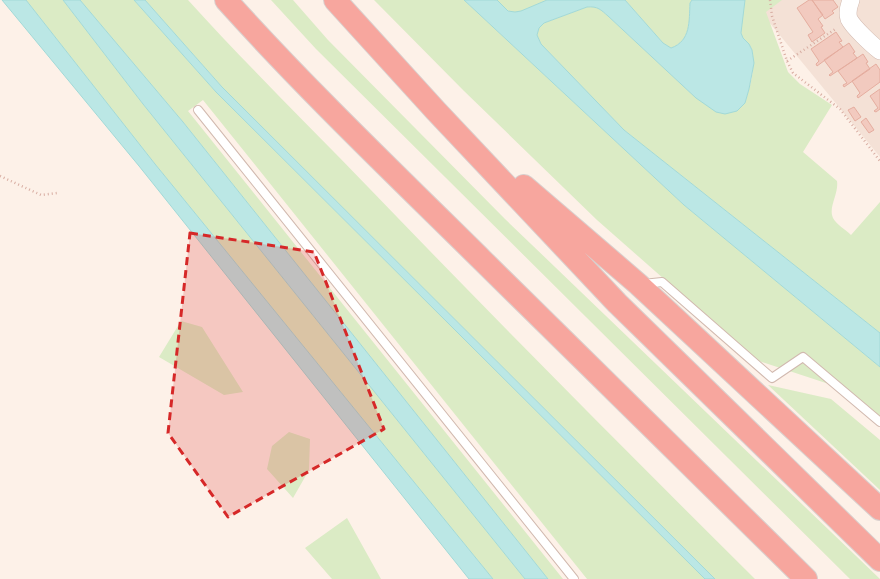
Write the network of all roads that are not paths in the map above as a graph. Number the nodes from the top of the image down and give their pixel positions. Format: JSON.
{"nodes":[{"id":1,"x":226,"y":0,"type":"edge"},
{"id":2,"x":335,"y":0,"type":"edge"},
{"id":3,"x":851,"y":0,"type":"edge"},
{"id":4,"x":880,"y":51,"type":"edge"},
{"id":5,"x":198,"y":110,"type":"dead end"},
{"id":6,"x":436,"y":110,"type":"junction"},
{"id":7,"x":638,"y":284,"type":"junction"},
{"id":8,"x":880,"y":422,"type":"edge"},
{"id":9,"x":880,"y":509,"type":"edge"},
{"id":10,"x":880,"y":560,"type":"edge"},
{"id":11,"x":574,"y":579,"type":"edge"},
{"id":12,"x":806,"y":579,"type":"edge"}],
"edges":[{"from":1,"to":12,"type":"highway"},
{"from":2,"to":6,"type":"highway"},
{"from":3,"to":4,"type":"street"},
{"from":5,"to":11,"type":"lane"},
{"from":6,"to":7,"type":"highway"},
{"from":6,"to":10,"type":"highway"},
{"from":7,"to":8,"type":"lane"},
{"from":7,"to":9,"type":"highway"}]}
